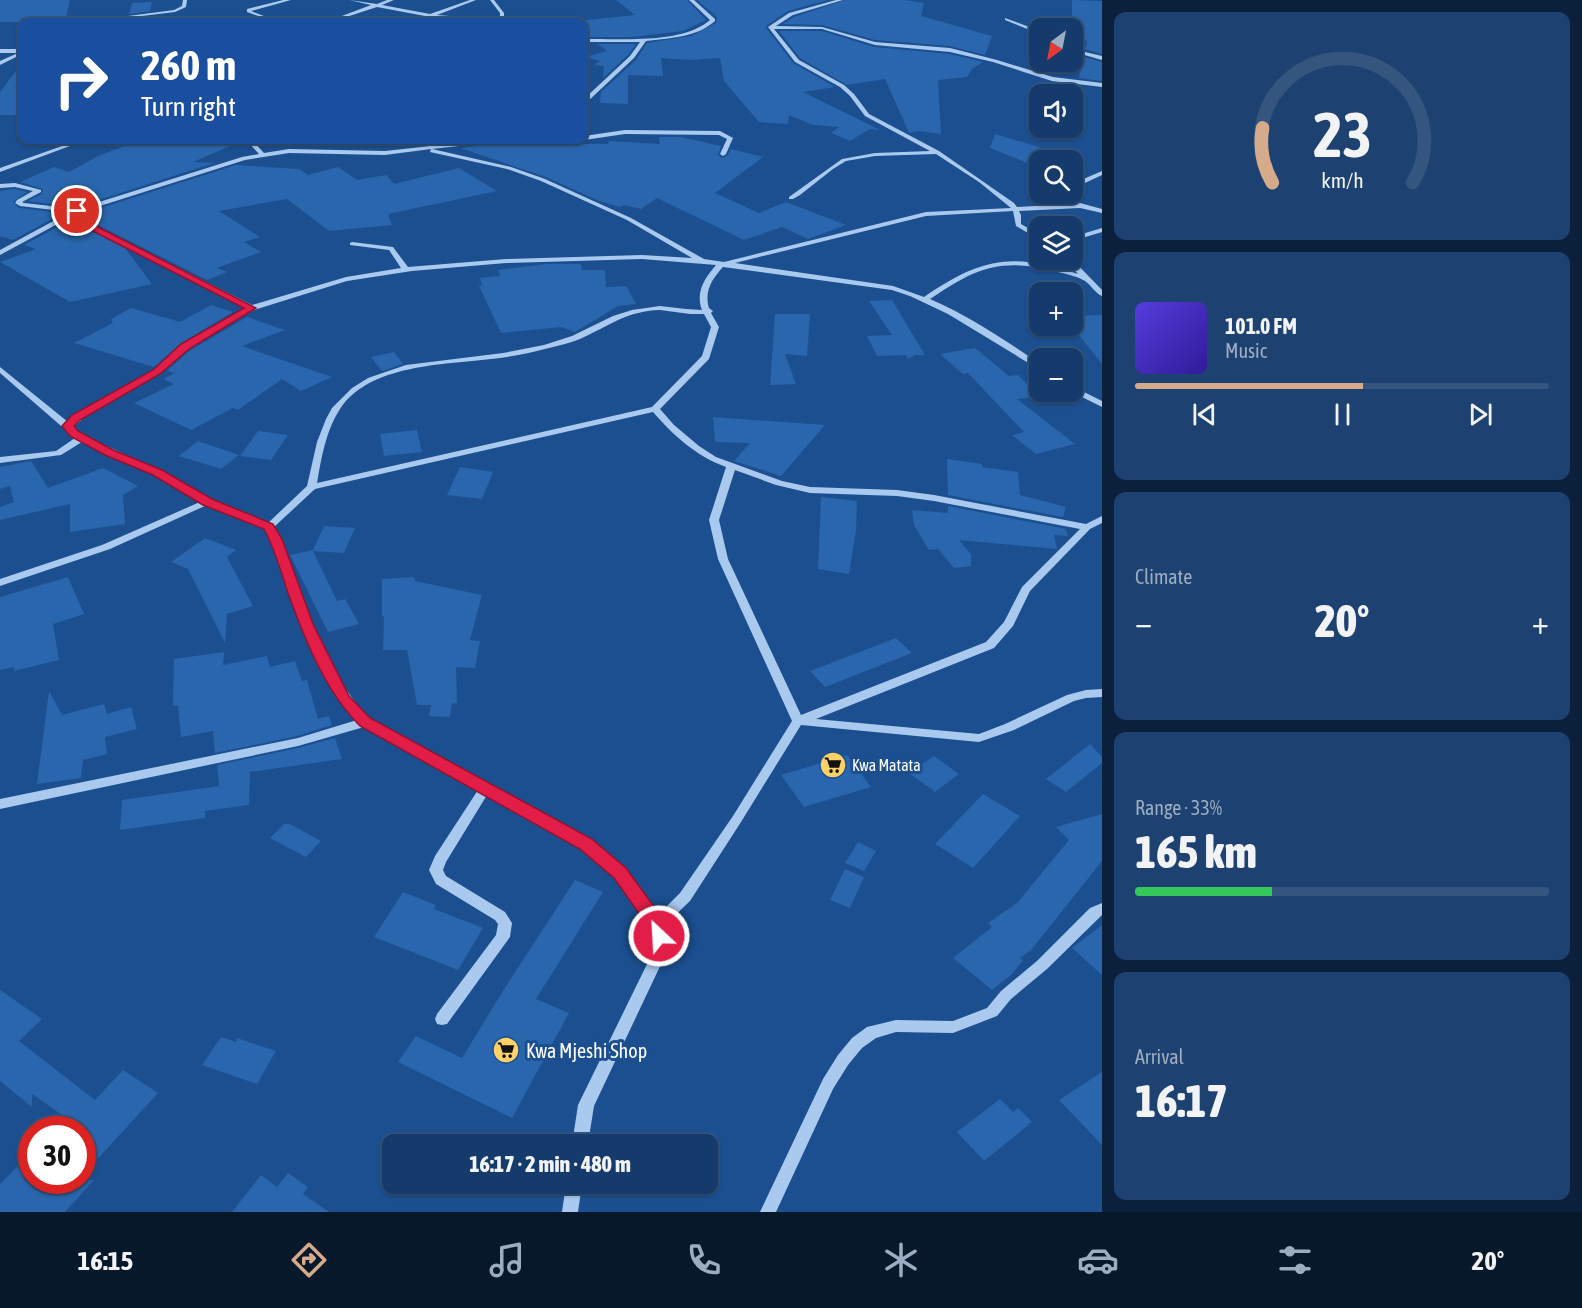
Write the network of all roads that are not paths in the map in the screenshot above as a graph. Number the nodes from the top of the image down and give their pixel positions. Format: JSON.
{"nodes":[{"id":1,"x":185,"y":0,"type":"edge"},
{"id":2,"x":289,"y":0,"type":"edge"},
{"id":3,"x":351,"y":0,"type":"edge"},
{"id":4,"x":392,"y":0,"type":"edge"},
{"id":5,"x":474,"y":0,"type":"edge"},
{"id":6,"x":492,"y":0,"type":"edge"},
{"id":7,"x":692,"y":0,"type":"edge"},
{"id":8,"x":840,"y":0,"type":"edge"},
{"id":9,"x":376,"y":6,"type":"junction"},
{"id":10,"x":431,"y":16,"type":"junction"},
{"id":11,"x":117,"y":18,"type":"edge"},
{"id":12,"x":263,"y":18,"type":"edge"},
{"id":13,"x":340,"y":18,"type":"edge"},
{"id":14,"x":425,"y":18,"type":"edge"},
{"id":15,"x":466,"y":18,"type":"edge"},
{"id":16,"x":502,"y":18,"type":"edge"},
{"id":17,"x":1007,"y":19,"type":"dead end"},
{"id":18,"x":770,"y":27,"type":"junction"},
{"id":19,"x":1029,"y":28,"type":"edge"},
{"id":20,"x":588,"y":40,"type":"edge"},
{"id":21,"x":644,"y":40,"type":"junction"},
{"id":22,"x":0,"y":51,"type":"edge"},
{"id":23,"x":18,"y":52,"type":"edge"},
{"id":24,"x":1083,"y":53,"type":"edge"},
{"id":25,"x":18,"y":54,"type":"edge"},
{"id":26,"x":1102,"y":58,"type":"edge"},
{"id":27,"x":0,"y":63,"type":"edge"},
{"id":28,"x":1102,"y":85,"type":"edge"},
{"id":29,"x":588,"y":98,"type":"edge"},
{"id":30,"x":588,"y":137,"type":"edge"},
{"id":31,"x":72,"y":144,"type":"edge"},
{"id":32,"x":253,"y":144,"type":"edge"},
{"id":33,"x":464,"y":144,"type":"edge"},
{"id":34,"x":423,"y":149,"type":"junction"},
{"id":35,"x":937,"y":152,"type":"junction"},
{"id":36,"x":262,"y":154,"type":"junction"},
{"id":37,"x":723,"y":154,"type":"dead end"},
{"id":38,"x":0,"y":170,"type":"edge"},
{"id":39,"x":1102,"y":173,"type":"edge"},
{"id":40,"x":1083,"y":182,"type":"edge"},
{"id":41,"x":0,"y":186,"type":"edge"},
{"id":42,"x":791,"y":198,"type":"dead end"},
{"id":43,"x":1076,"y":204,"type":"edge"},
{"id":44,"x":1080,"y":206,"type":"junction"},
{"id":45,"x":1015,"y":210,"type":"junction"},
{"id":46,"x":77,"y":211,"type":"junction"},
{"id":47,"x":1102,"y":211,"type":"edge"},
{"id":48,"x":1102,"y":230,"type":"edge"},
{"id":49,"x":1029,"y":232,"type":"edge"},
{"id":50,"x":1083,"y":236,"type":"edge"},
{"id":51,"x":352,"y":244,"type":"dead end"},
{"id":52,"x":0,"y":253,"type":"edge"},
{"id":53,"x":702,"y":261,"type":"junction"},
{"id":54,"x":720,"y":265,"type":"junction"},
{"id":55,"x":406,"y":270,"type":"junction"},
{"id":56,"x":1077,"y":270,"type":"edge"},
{"id":57,"x":1084,"y":278,"type":"junction"},
{"id":58,"x":1102,"y":294,"type":"edge"},
{"id":59,"x":926,"y":299,"type":"junction"},
{"id":60,"x":251,"y":308,"type":"junction"},
{"id":61,"x":709,"y":311,"type":"junction"},
{"id":62,"x":1029,"y":361,"type":"edge"},
{"id":63,"x":0,"y":369,"type":"edge"},
{"id":64,"x":1083,"y":394,"type":"edge"},
{"id":65,"x":1102,"y":404,"type":"edge"},
{"id":66,"x":655,"y":409,"type":"junction"},
{"id":67,"x":68,"y":426,"type":"junction"},
{"id":68,"x":81,"y":438,"type":"junction"},
{"id":69,"x":0,"y":460,"type":"edge"},
{"id":70,"x":731,"y":467,"type":"junction"},
{"id":71,"x":312,"y":487,"type":"junction"},
{"id":72,"x":207,"y":502,"type":"junction"},
{"id":73,"x":1102,"y":519,"type":"edge"},
{"id":74,"x":269,"y":526,"type":"junction"},
{"id":75,"x":1087,"y":527,"type":"junction"},
{"id":76,"x":0,"y":583,"type":"edge"},
{"id":77,"x":1102,"y":693,"type":"edge"},
{"id":78,"x":365,"y":722,"type":"junction"},
{"id":79,"x":798,"y":722,"type":"junction"},
{"id":80,"x":485,"y":789,"type":"junction"},
{"id":81,"x":0,"y":804,"type":"edge"},
{"id":82,"x":1102,"y":909,"type":"edge"},
{"id":83,"x":657,"y":924,"type":"junction"},
{"id":84,"x":442,"y":1019,"type":"dead end"},
{"id":85,"x":582,"y":1134,"type":"edge"},
{"id":86,"x":573,"y":1194,"type":"edge"},
{"id":87,"x":570,"y":1212,"type":"edge"},
{"id":88,"x":768,"y":1212,"type":"edge"}],
"edges":[{"from":1,"to":11,"type":"street"},
{"from":2,"to":12,"type":"street"},
{"from":3,"to":9,"type":"street"},
{"from":4,"to":9,"type":"street"},
{"from":5,"to":10,"type":"street"},
{"from":6,"to":16,"type":"street"},
{"from":7,"to":21,"type":"street"},
{"from":8,"to":18,"type":"street"},
{"from":9,"to":10,"type":"street"},
{"from":9,"to":13,"type":"street"},
{"from":10,"to":14,"type":"street"},
{"from":10,"to":15,"type":"street"},
{"from":17,"to":19,"type":"street"},
{"from":18,"to":28,"type":"street"},
{"from":18,"to":35,"type":"street"},
{"from":20,"to":21,"type":"street"},
{"from":21,"to":29,"type":"street"},
{"from":22,"to":23,"type":"street"},
{"from":24,"to":26,"type":"street"},
{"from":25,"to":27,"type":"street"},
{"from":30,"to":37,"type":"street"},
{"from":31,"to":38,"type":"street"},
{"from":32,"to":36,"type":"street"},
{"from":33,"to":34,"type":"street"},
{"from":34,"to":36,"type":"street"},
{"from":34,"to":53,"type":"street"},
{"from":35,"to":42,"type":"street"},
{"from":35,"to":45,"type":"street"},
{"from":36,"to":46,"type":"street"},
{"from":39,"to":40,"type":"street"},
{"from":41,"to":46,"type":"street"},
{"from":43,"to":44,"type":"street"},
{"from":44,"to":45,"type":"street"},
{"from":44,"to":47,"type":"street"},
{"from":45,"to":49,"type":"street"},
{"from":45,"to":54,"type":"street"},
{"from":46,"to":52,"type":"street"},
{"from":46,"to":60,"type":"street"},
{"from":48,"to":50,"type":"street"},
{"from":51,"to":55,"type":"street"},
{"from":53,"to":54,"type":"street"},
{"from":53,"to":55,"type":"street"},
{"from":54,"to":59,"type":"street"},
{"from":54,"to":61,"type":"street"},
{"from":55,"to":60,"type":"street"},
{"from":56,"to":57,"type":"street"},
{"from":57,"to":58,"type":"street"},
{"from":57,"to":59,"type":"street"},
{"from":59,"to":62,"type":"street"},
{"from":60,"to":67,"type":"street"},
{"from":61,"to":66,"type":"street"},
{"from":61,"to":71,"type":"street"},
{"from":63,"to":67,"type":"street"},
{"from":64,"to":65,"type":"street"},
{"from":66,"to":70,"type":"street"},
{"from":66,"to":71,"type":"street"},
{"from":67,"to":68,"type":"street"},
{"from":68,"to":69,"type":"street"},
{"from":68,"to":72,"type":"street"},
{"from":70,"to":75,"type":"street"},
{"from":70,"to":79,"type":"street"},
{"from":71,"to":74,"type":"street"},
{"from":72,"to":74,"type":"street"},
{"from":72,"to":76,"type":"street"},
{"from":73,"to":75,"type":"street"},
{"from":74,"to":78,"type":"street"},
{"from":75,"to":79,"type":"street"},
{"from":77,"to":79,"type":"street"},
{"from":78,"to":80,"type":"street"},
{"from":78,"to":81,"type":"street"},
{"from":79,"to":83,"type":"street"},
{"from":80,"to":83,"type":"street"},
{"from":80,"to":84,"type":"street"},
{"from":82,"to":88,"type":"street"},
{"from":83,"to":85,"type":"street"},
{"from":86,"to":87,"type":"street"}]}
